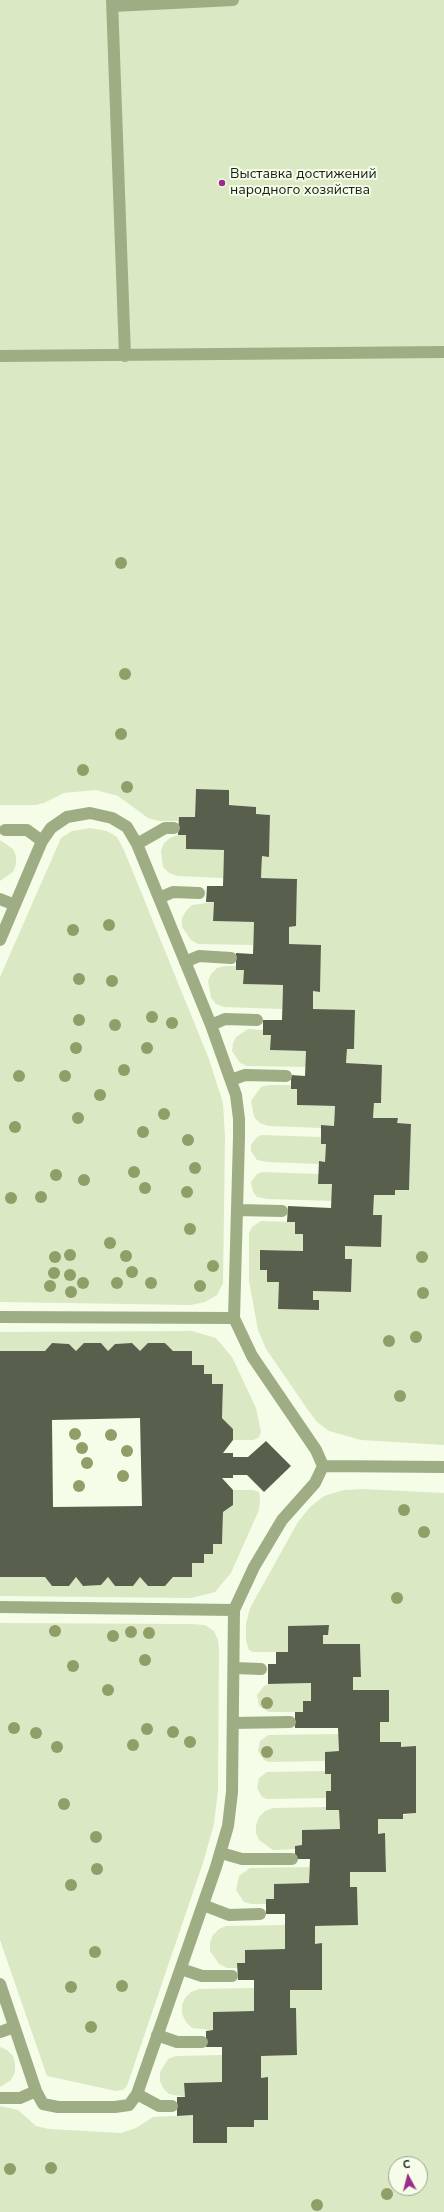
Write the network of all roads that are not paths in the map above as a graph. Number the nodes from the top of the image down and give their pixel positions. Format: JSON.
{"nodes":[{"id":1,"x":233,"y":0,"type":"edge"},
{"id":2,"x":112,"y":3,"type":"edge"},
{"id":3,"x":444,"y":352,"type":"edge"},
{"id":4,"x":0,"y":356,"type":"edge"},
{"id":5,"x":125,"y":356,"type":"junction"},
{"id":6,"x":174,"y":828,"type":"dead end"},
{"id":7,"x":5,"y":830,"type":"dead end"},
{"id":8,"x":42,"y":841,"type":"junction"},
{"id":9,"x":137,"y":844,"type":"junction"},
{"id":10,"x":199,"y":893,"type":"dead end"},
{"id":11,"x":159,"y":898,"type":"junction"},
{"id":12,"x":0,"y":899,"type":"edge"},
{"id":13,"x":15,"y":905,"type":"junction"},
{"id":14,"x":0,"y":940,"type":"edge"},
{"id":15,"x":231,"y":958,"type":"dead end"},
{"id":16,"x":185,"y":962,"type":"junction"},
{"id":17,"x":257,"y":1020,"type":"dead end"},
{"id":18,"x":211,"y":1025,"type":"junction"},
{"id":19,"x":286,"y":1076,"type":"dead end"},
{"id":20,"x":231,"y":1080,"type":"junction"},
{"id":21,"x":237,"y":1210,"type":"junction"},
{"id":22,"x":282,"y":1211,"type":"dead end"},
{"id":23,"x":0,"y":1317,"type":"edge"},
{"id":24,"x":234,"y":1318,"type":"junction"},
{"id":25,"x":323,"y":1466,"type":"junction"},
{"id":26,"x":444,"y":1467,"type":"edge"},
{"id":27,"x":0,"y":1607,"type":"edge"},
{"id":28,"x":234,"y":1610,"type":"junction"},
{"id":29,"x":234,"y":1668,"type":"junction"},
{"id":30,"x":261,"y":1669,"type":"dead end"},
{"id":31,"x":290,"y":1722,"type":"dead end"},
{"id":32,"x":233,"y":1723,"type":"junction"},
{"id":33,"x":221,"y":1853,"type":"junction"},
{"id":34,"x":292,"y":1859,"type":"dead end"},
{"id":35,"x":203,"y":1905,"type":"junction"},
{"id":36,"x":260,"y":1914,"type":"dead end"},
{"id":37,"x":181,"y":1969,"type":"junction"},
{"id":38,"x":232,"y":1976,"type":"dead end"},
{"id":39,"x":0,"y":1984,"type":"edge"},
{"id":40,"x":14,"y":2027,"type":"junction"},
{"id":41,"x":0,"y":2032,"type":"edge"},
{"id":42,"x":157,"y":2035,"type":"junction"},
{"id":43,"x":202,"y":2042,"type":"dead end"},
{"id":44,"x":36,"y":2091,"type":"junction"},
{"id":45,"x":137,"y":2094,"type":"junction"},
{"id":46,"x":0,"y":2098,"type":"edge"},
{"id":47,"x":172,"y":2106,"type":"dead end"}],
"edges":[{"from":1,"to":2,"type":"lane"},
{"from":2,"to":5,"type":"lane"},
{"from":3,"to":5,"type":"lane"},
{"from":4,"to":5,"type":"lane"},
{"from":6,"to":9,"type":"lane"},
{"from":7,"to":8,"type":"lane"},
{"from":8,"to":9,"type":"lane"},
{"from":8,"to":13,"type":"lane"},
{"from":9,"to":11,"type":"lane"},
{"from":10,"to":11,"type":"lane"},
{"from":11,"to":16,"type":"lane"},
{"from":12,"to":13,"type":"lane"},
{"from":13,"to":14,"type":"lane"},
{"from":15,"to":16,"type":"lane"},
{"from":16,"to":18,"type":"lane"},
{"from":17,"to":18,"type":"lane"},
{"from":18,"to":20,"type":"lane"},
{"from":19,"to":20,"type":"lane"},
{"from":20,"to":21,"type":"lane"},
{"from":21,"to":22,"type":"lane"},
{"from":21,"to":24,"type":"lane"},
{"from":23,"to":24,"type":"lane"},
{"from":24,"to":25,"type":"lane"},
{"from":25,"to":26,"type":"lane"},
{"from":25,"to":28,"type":"lane"},
{"from":27,"to":28,"type":"lane"},
{"from":28,"to":29,"type":"lane"},
{"from":29,"to":30,"type":"lane"},
{"from":29,"to":32,"type":"lane"},
{"from":31,"to":32,"type":"lane"},
{"from":32,"to":33,"type":"lane"},
{"from":33,"to":34,"type":"lane"},
{"from":33,"to":35,"type":"lane"},
{"from":35,"to":36,"type":"lane"},
{"from":35,"to":37,"type":"lane"},
{"from":37,"to":38,"type":"lane"},
{"from":37,"to":42,"type":"lane"},
{"from":39,"to":40,"type":"lane"},
{"from":40,"to":41,"type":"lane"},
{"from":40,"to":44,"type":"lane"},
{"from":42,"to":43,"type":"lane"},
{"from":42,"to":45,"type":"lane"},
{"from":44,"to":45,"type":"lane"},
{"from":44,"to":46,"type":"lane"},
{"from":45,"to":47,"type":"lane"}]}
